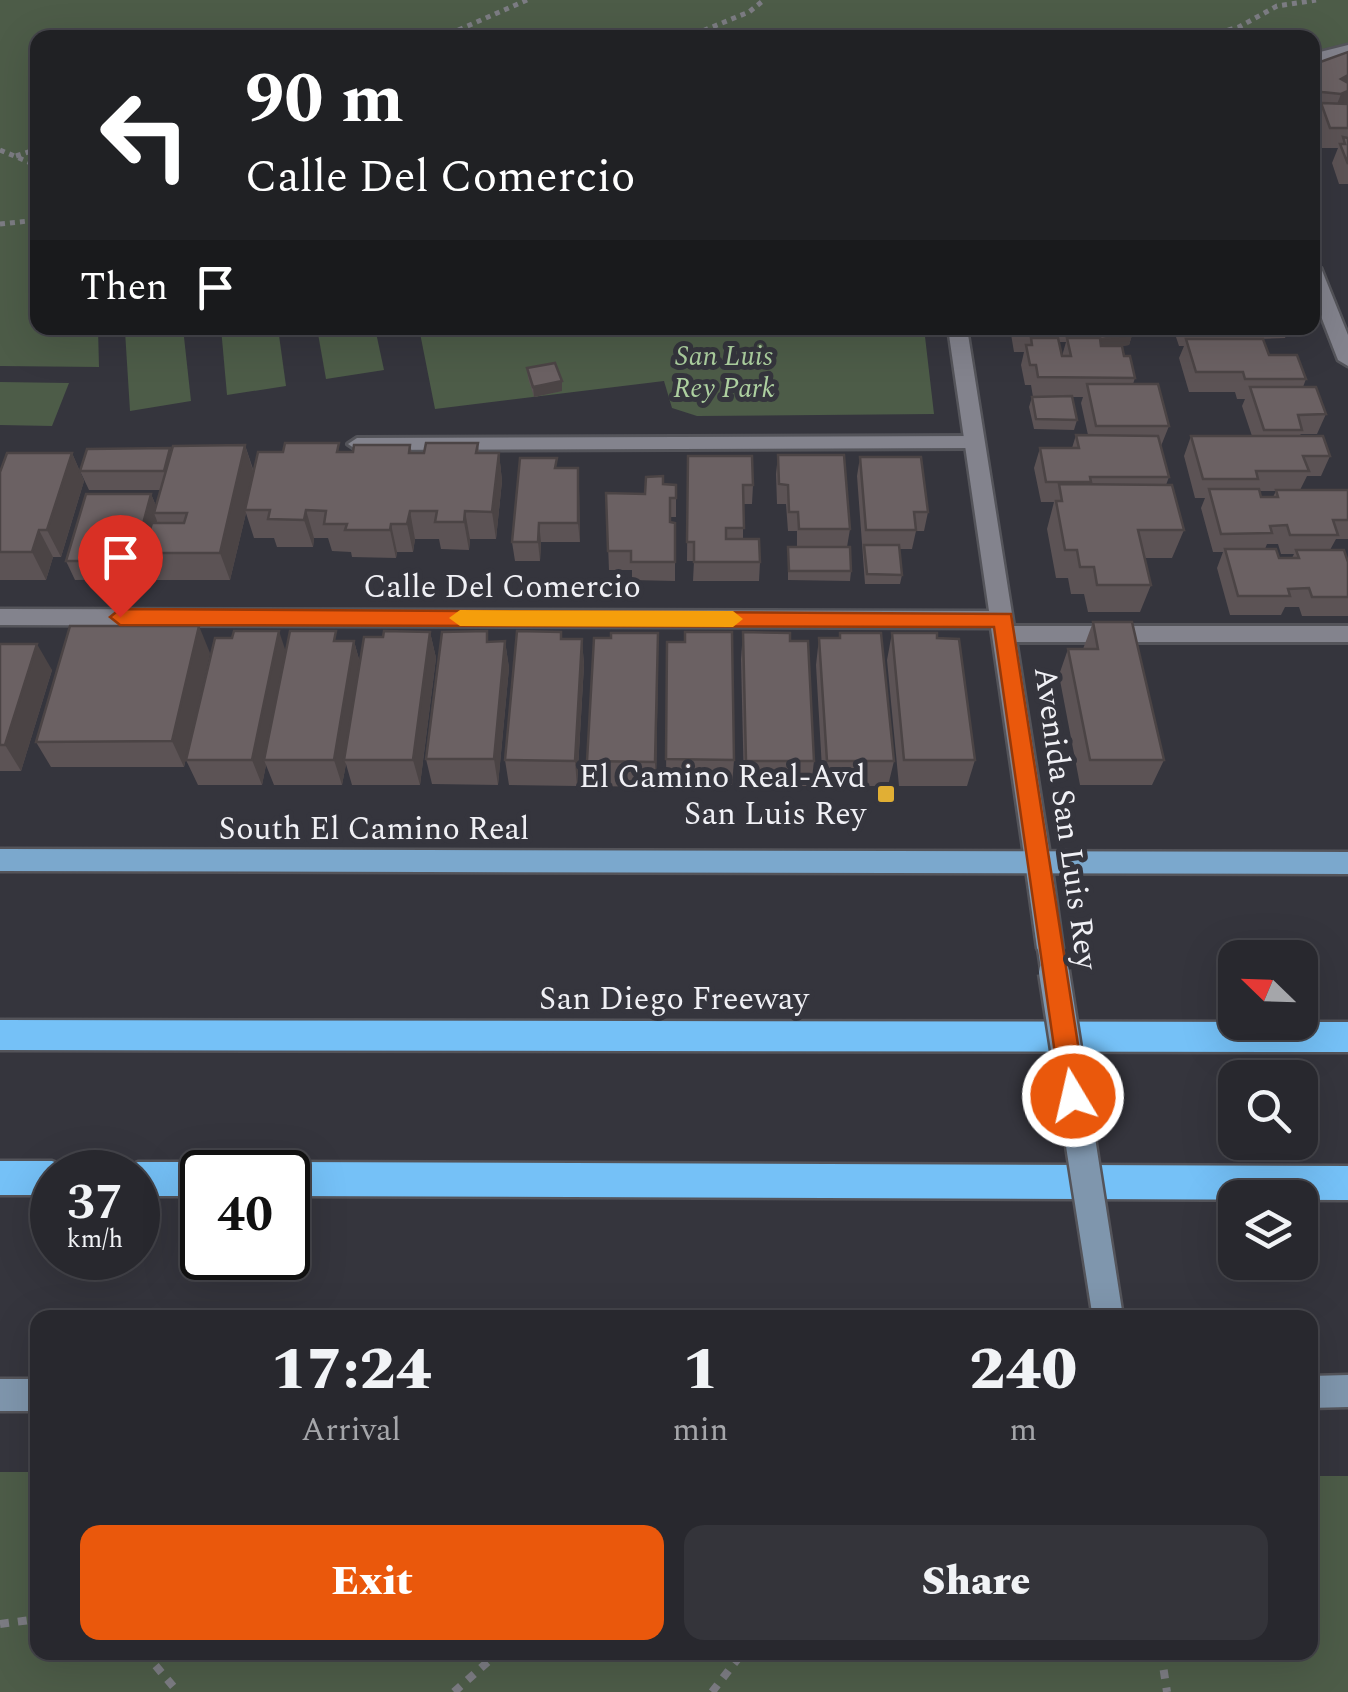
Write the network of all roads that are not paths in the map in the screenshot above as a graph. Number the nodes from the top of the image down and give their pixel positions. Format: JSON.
{"nodes":[{"id":1,"x":1348,"y":50,"type":"edge"},
{"id":2,"x":1320,"y":57,"type":"edge"},
{"id":3,"x":1320,"y":288,"type":"edge"},
{"id":4,"x":958,"y":335,"type":"edge"},
{"id":5,"x":1348,"y":360,"type":"edge"},
{"id":6,"x":975,"y":442,"type":"junction"},
{"id":7,"x":356,"y":444,"type":"edge"},
{"id":8,"x":0,"y":616,"type":"edge"},
{"id":9,"x":1005,"y":627,"type":"junction"},
{"id":10,"x":1348,"y":634,"type":"edge"},
{"id":11,"x":0,"y":860,"type":"edge"},
{"id":12,"x":1038,"y":862,"type":"junction"},
{"id":13,"x":1348,"y":863,"type":"edge"},
{"id":14,"x":0,"y":1035,"type":"edge"},
{"id":15,"x":1348,"y":1036,"type":"edge"},
{"id":16,"x":0,"y":1178,"type":"edge"},
{"id":17,"x":30,"y":1178,"type":"edge"},
{"id":18,"x":310,"y":1179,"type":"edge"},
{"id":19,"x":1348,"y":1183,"type":"edge"},
{"id":20,"x":1107,"y":1310,"type":"edge"},
{"id":21,"x":1348,"y":1391,"type":"edge"},
{"id":22,"x":1318,"y":1392,"type":"edge"},
{"id":23,"x":0,"y":1394,"type":"edge"},
{"id":24,"x":30,"y":1395,"type":"edge"}],
"edges":[{"from":1,"to":2,"type":"street"},
{"from":3,"to":5,"type":"street"},
{"from":4,"to":6,"type":"street","name":"Avenida San Luis Rey"},
{"from":6,"to":7,"type":"lane"},
{"from":6,"to":9,"type":"street","name":"Avenida San Luis Rey"},
{"from":8,"to":9,"type":"street","name":"Calle Del Comercio"},
{"from":9,"to":10,"type":"lane"},
{"from":9,"to":12,"type":"street","name":"Avenida San Luis Rey"},
{"from":11,"to":12,"type":"main road","name":"South El Camino Real"},
{"from":12,"to":13,"type":"main road","name":"South El Camino Real"},
{"from":12,"to":20,"type":"street","name":"Avenida San Luis Rey","bridge":true},
{"from":14,"to":15,"type":"highway","name":"San Diego Freeway"},
{"from":16,"to":17,"type":"highway"},
{"from":18,"to":19,"type":"highway"},
{"from":21,"to":22,"type":"street"},
{"from":23,"to":24,"type":"street"}]}
